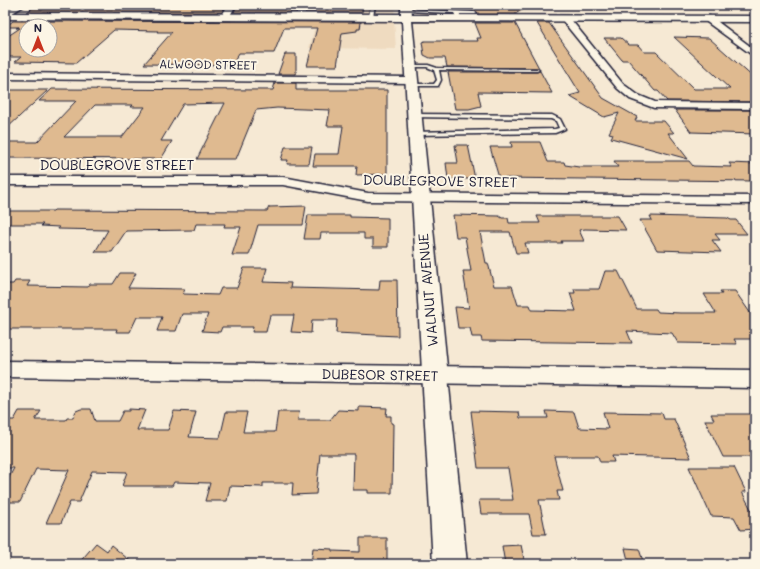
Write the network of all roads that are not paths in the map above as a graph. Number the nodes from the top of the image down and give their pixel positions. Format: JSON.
{"nodes":[{"id":1,"x":22,"y":5,"type":"edge"},
{"id":2,"x":232,"y":5,"type":"edge"},
{"id":3,"x":373,"y":5,"type":"edge"},
{"id":4,"x":410,"y":9,"type":"edge"},
{"id":5,"x":5,"y":15,"type":"edge"},
{"id":6,"x":225,"y":17,"type":"junction"},
{"id":7,"x":371,"y":17,"type":"junction"},
{"id":8,"x":565,"y":18,"type":"junction"},
{"id":9,"x":707,"y":18,"type":"junction"},
{"id":10,"x":755,"y":18,"type":"edge"},
{"id":11,"x":755,"y":54,"type":"edge"},
{"id":12,"x":436,"y":69,"type":"junction"},
{"id":13,"x":537,"y":70,"type":"dead end"},
{"id":14,"x":5,"y":76,"type":"edge"},
{"id":15,"x":410,"y":77,"type":"junction"},
{"id":16,"x":755,"y":106,"type":"edge"},
{"id":17,"x":414,"y":124,"type":"junction"},
{"id":18,"x":5,"y":181,"type":"edge"},
{"id":19,"x":420,"y":198,"type":"junction"},
{"id":20,"x":755,"y":200,"type":"edge"},
{"id":21,"x":5,"y":369,"type":"edge"},
{"id":22,"x":436,"y":376,"type":"junction"},
{"id":23,"x":755,"y":379,"type":"edge"},
{"id":24,"x":450,"y":564,"type":"edge"}],
"edges":[{"from":1,"to":5,"type":"street"},
{"from":2,"to":6,"type":"street"},
{"from":3,"to":7,"type":"lane"},
{"from":4,"to":7,"type":"street"},
{"from":4,"to":8,"type":"street"},
{"from":4,"to":15,"type":"street","name":"WALNUT AVENUE"},
{"from":5,"to":6,"type":"street"},
{"from":6,"to":7,"type":"street"},
{"from":8,"to":9,"type":"street"},
{"from":8,"to":16,"type":"street"},
{"from":9,"to":10,"type":"street"},
{"from":9,"to":11,"type":"street"},
{"from":12,"to":13,"type":"lane"},
{"from":12,"to":15,"type":"lane"},
{"from":12,"to":15,"type":"lane"},
{"from":14,"to":15,"type":"street","name":"ALWOOD STREET"},
{"from":15,"to":17,"type":"street","name":"WALNUT AVENUE"},
{"from":17,"to":17,"type":"lane"},
{"from":17,"to":19,"type":"street","name":"WALNUT AVENUE"},
{"from":18,"to":19,"type":"street","name":"DOUBLEGROVE STREET"},
{"from":19,"to":20,"type":"street","name":"DOUBLEGROVE STREET"},
{"from":19,"to":22,"type":"street","name":"WALNUT AVENUE"},
{"from":21,"to":22,"type":"street","name":"DUBESOR STREET"},
{"from":22,"to":23,"type":"street","name":"DUBESOR STREET"},
{"from":22,"to":24,"type":"street","name":"WALNUT AVENUE"}]}
